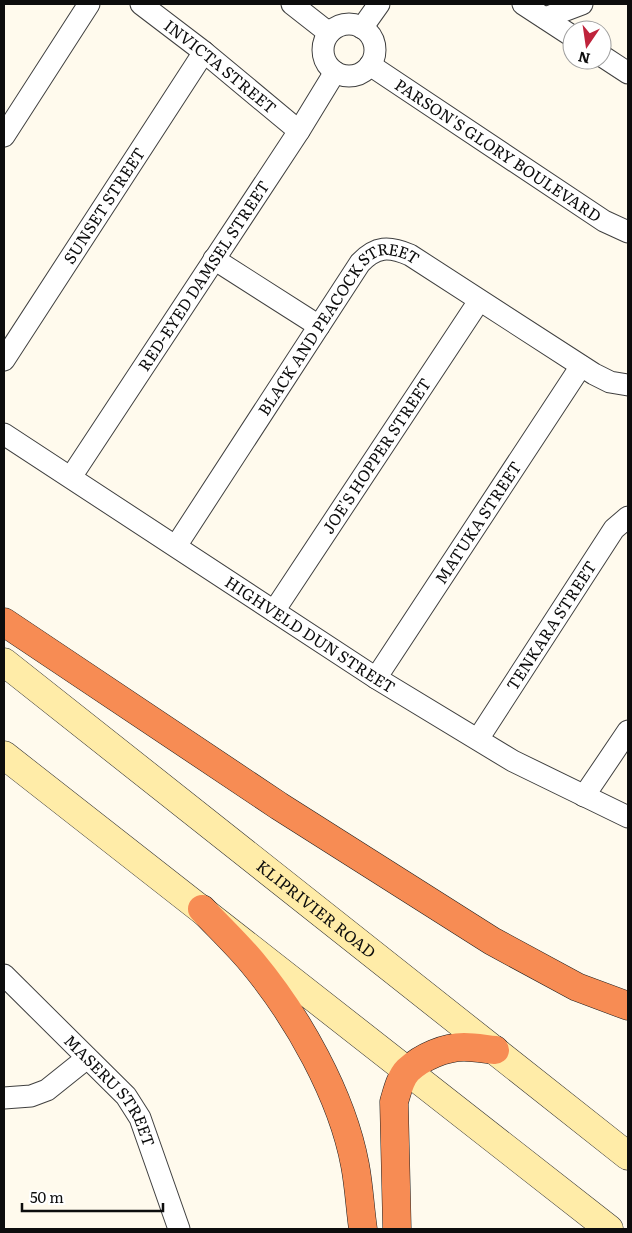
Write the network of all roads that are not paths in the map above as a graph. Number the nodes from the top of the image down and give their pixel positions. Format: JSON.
{"nodes":[{"id":1,"x":89,"y":4,"type":"edge"},
{"id":2,"x":141,"y":4,"type":"edge"},
{"id":3,"x":292,"y":4,"type":"edge"},
{"id":4,"x":379,"y":4,"type":"edge"},
{"id":5,"x":523,"y":4,"type":"edge"},
{"id":6,"x":582,"y":4,"type":"edge"},
{"id":7,"x":545,"y":18,"type":"junction"},
{"id":8,"x":362,"y":28,"type":"junction"},
{"id":9,"x":562,"y":29,"type":"edge"},
{"id":10,"x":329,"y":33,"type":"junction"},
{"id":11,"x":204,"y":52,"type":"junction"},
{"id":12,"x":612,"y":63,"type":"edge"},
{"id":13,"x":370,"y":65,"type":"junction"},
{"id":14,"x":335,"y":72,"type":"junction"},
{"id":15,"x":628,"y":73,"type":"edge"},
{"id":16,"x":298,"y":130,"type":"junction"},
{"id":17,"x":4,"y":136,"type":"edge"},
{"id":18,"x":628,"y":232,"type":"edge"},
{"id":19,"x":214,"y":259,"type":"junction"},
{"id":20,"x":479,"y":301,"type":"junction"},
{"id":21,"x":319,"y":326,"type":"junction"},
{"id":22,"x":4,"y":360,"type":"edge"},
{"id":23,"x":581,"y":366,"type":"junction"},
{"id":24,"x":628,"y":385,"type":"edge"},
{"id":25,"x":4,"y":434,"type":"edge"},
{"id":26,"x":71,"y":477,"type":"junction"},
{"id":27,"x":628,"y":516,"type":"edge"},
{"id":28,"x":176,"y":546,"type":"junction"},
{"id":29,"x":274,"y":611,"type":"junction"},
{"id":30,"x":4,"y":622,"type":"edge"},
{"id":31,"x":4,"y":662,"type":"edge"},
{"id":32,"x":376,"y":678,"type":"junction"},
{"id":33,"x":628,"y":731,"type":"edge"},
{"id":34,"x":478,"y":739,"type":"junction"},
{"id":35,"x":4,"y":755,"type":"edge"},
{"id":36,"x":584,"y":796,"type":"junction"},
{"id":37,"x":628,"y":817,"type":"edge"},
{"id":38,"x":202,"y":909,"type":"junction"},
{"id":39,"x":4,"y":975,"type":"edge"},
{"id":40,"x":628,"y":1006,"type":"edge"},
{"id":41,"x":495,"y":1050,"type":"junction"},
{"id":42,"x":87,"y":1058,"type":"junction"},
{"id":43,"x":407,"y":1071,"type":"junction"},
{"id":44,"x":4,"y":1098,"type":"edge"},
{"id":45,"x":628,"y":1156,"type":"edge"},
{"id":46,"x":179,"y":1229,"type":"edge"},
{"id":47,"x":363,"y":1229,"type":"edge"},
{"id":48,"x":397,"y":1229,"type":"edge"},
{"id":49,"x":609,"y":1229,"type":"edge"}],
"edges":[{"from":1,"to":17,"type":"street"},
{"from":2,"to":11,"type":"street","name":"INVICTA STREET"},
{"from":3,"to":10,"type":"street"},
{"from":4,"to":8,"type":"street"},
{"from":5,"to":7,"type":"street"},
{"from":6,"to":7,"type":"street"},
{"from":7,"to":9,"type":"street"},
{"from":8,"to":10,"type":"street"},
{"from":8,"to":13,"type":"street"},
{"from":10,"to":14,"type":"street"},
{"from":11,"to":16,"type":"street","name":"INVICTA STREET"},
{"from":11,"to":22,"type":"street","name":"SUNSET STREET"},
{"from":12,"to":15,"type":"street"},
{"from":13,"to":14,"type":"street"},
{"from":13,"to":18,"type":"street","name":"PARSON'S GLORY BOULEVARD"},
{"from":14,"to":16,"type":"street","name":"RED-EYED DAMSEL STREET"},
{"from":16,"to":19,"type":"street","name":"RED-EYED DAMSEL STREET"},
{"from":19,"to":21,"type":"street"},
{"from":19,"to":26,"type":"street","name":"RED-EYED DAMSEL STREET"},
{"from":20,"to":21,"type":"street","name":"BLACK AND PEACOCK STREET"},
{"from":20,"to":23,"type":"street","name":"BLACK AND PEACOCK STREET"},
{"from":20,"to":29,"type":"street","name":"JOE'S HOPPER STREET"},
{"from":21,"to":28,"type":"street","name":"BLACK AND PEACOCK STREET"},
{"from":23,"to":24,"type":"street","name":"BLACK AND PEACOCK STREET"},
{"from":23,"to":32,"type":"street","name":"MATUKA STREET"},
{"from":25,"to":26,"type":"street","name":"HIGHVELD DUN STREET"},
{"from":26,"to":28,"type":"street","name":"HIGHVELD DUN STREET"},
{"from":27,"to":34,"type":"street","name":"TENKARA STREET"},
{"from":28,"to":29,"type":"street","name":"HIGHVELD DUN STREET"},
{"from":29,"to":32,"type":"street","name":"HIGHVELD DUN STREET"},
{"from":30,"to":40,"type":"highway"},
{"from":31,"to":41,"type":"main road","name":"KLIPRIVIER ROAD"},
{"from":32,"to":34,"type":"street","name":"HIGHVELD DUN STREET"},
{"from":33,"to":36,"type":"street"},
{"from":34,"to":36,"type":"street","name":"HIGHVELD DUN STREET"},
{"from":35,"to":38,"type":"main road"},
{"from":36,"to":37,"type":"street","name":"HIGHVELD DUN STREET"},
{"from":38,"to":43,"type":"main road"},
{"from":38,"to":47,"type":"highway"},
{"from":39,"to":42,"type":"street","name":"MASERU STREET"},
{"from":41,"to":43,"type":"highway"},
{"from":41,"to":45,"type":"main road","name":"KLIPRIVIER ROAD"},
{"from":42,"to":44,"type":"street"},
{"from":42,"to":46,"type":"street","name":"MASERU STREET"},
{"from":43,"to":48,"type":"highway"},
{"from":43,"to":49,"type":"main road"}]}
